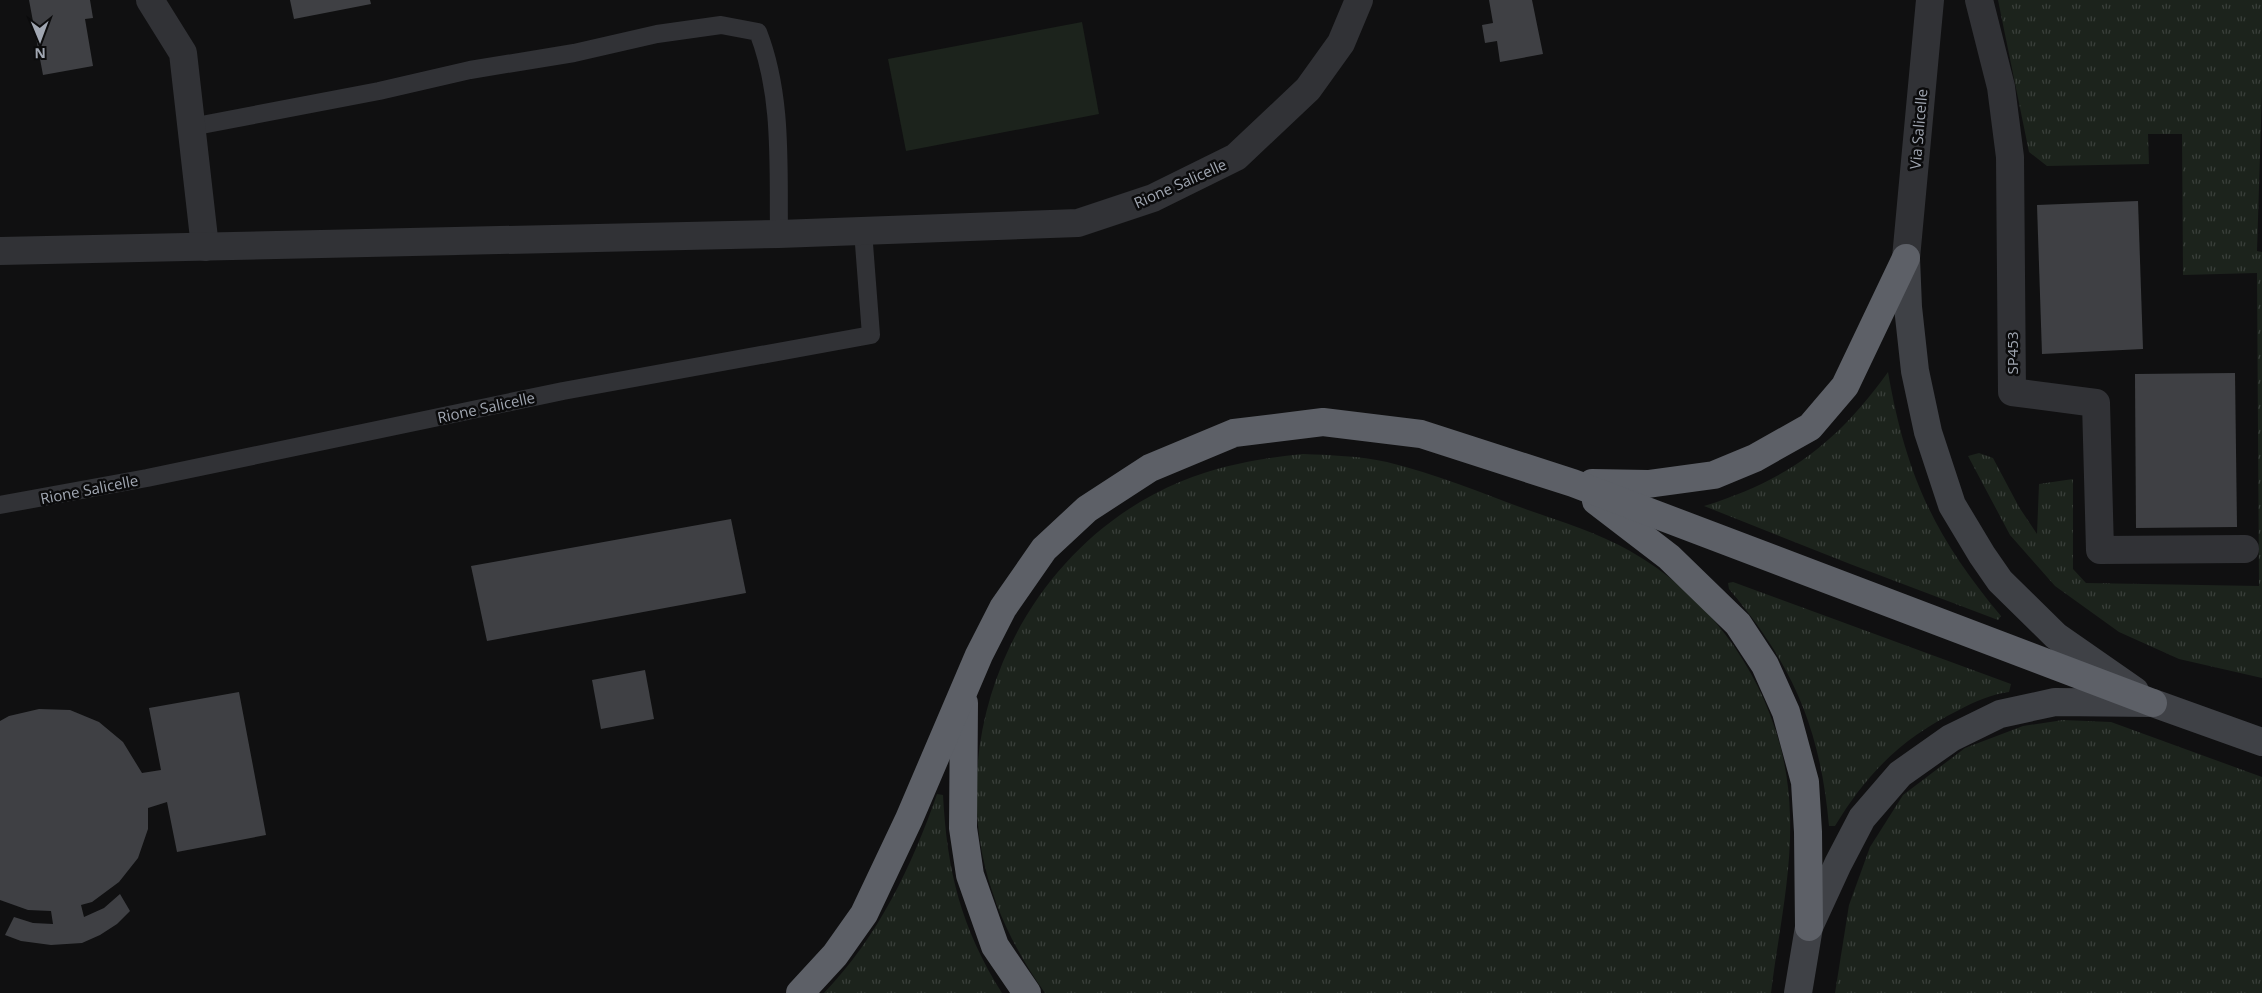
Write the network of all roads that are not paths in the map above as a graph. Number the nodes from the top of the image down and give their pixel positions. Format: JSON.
{"nodes":[{"id":1,"x":150,"y":0,"type":"edge"},
{"id":2,"x":1358,"y":0,"type":"edge"},
{"id":3,"x":1930,"y":0,"type":"edge"},
{"id":4,"x":1980,"y":0,"type":"edge"},
{"id":5,"x":191,"y":126,"type":"junction"},
{"id":6,"x":863,"y":230,"type":"junction"},
{"id":7,"x":779,"y":234,"type":"junction"},
{"id":8,"x":204,"y":247,"type":"junction"},
{"id":9,"x":0,"y":251,"type":"edge"},
{"id":10,"x":1906,"y":258,"type":"junction"},
{"id":11,"x":1573,"y":483,"type":"junction"},
{"id":12,"x":0,"y":505,"type":"edge"},
{"id":13,"x":2245,"y":550,"type":"dead end"},
{"id":14,"x":964,"y":692,"type":"junction"},
{"id":15,"x":2153,"y":703,"type":"junction"},
{"id":16,"x":2261,"y":742,"type":"edge"},
{"id":17,"x":1809,"y":927,"type":"junction"},
{"id":18,"x":800,"y":993,"type":"edge"},
{"id":19,"x":1027,"y":993,"type":"edge"},
{"id":20,"x":1798,"y":993,"type":"edge"}],
"edges":[{"from":1,"to":5,"type":"street"},
{"from":2,"to":6,"type":"street","name":"Rione Salicelle"},
{"from":3,"to":10,"type":"street","name":"Via Salicelle"},
{"from":4,"to":13,"type":"street","name":"SP453"},
{"from":5,"to":7,"type":"lane"},
{"from":5,"to":8,"type":"street"},
{"from":6,"to":7,"type":"street","name":"Rione Salicelle"},
{"from":6,"to":12,"type":"lane","name":"Rione Salicelle"},
{"from":7,"to":8,"type":"street","name":"Rione Salicelle"},
{"from":8,"to":9,"type":"street","name":"Rione Salicelle"},
{"from":10,"to":11,"type":"highway"},
{"from":10,"to":15,"type":"street"},
{"from":11,"to":14,"type":"highway"},
{"from":11,"to":15,"type":"highway"},
{"from":11,"to":17,"type":"highway"},
{"from":14,"to":18,"type":"highway"},
{"from":14,"to":19,"type":"highway"},
{"from":15,"to":16,"type":"street"},
{"from":15,"to":17,"type":"street"},
{"from":17,"to":20,"type":"street"}]}
